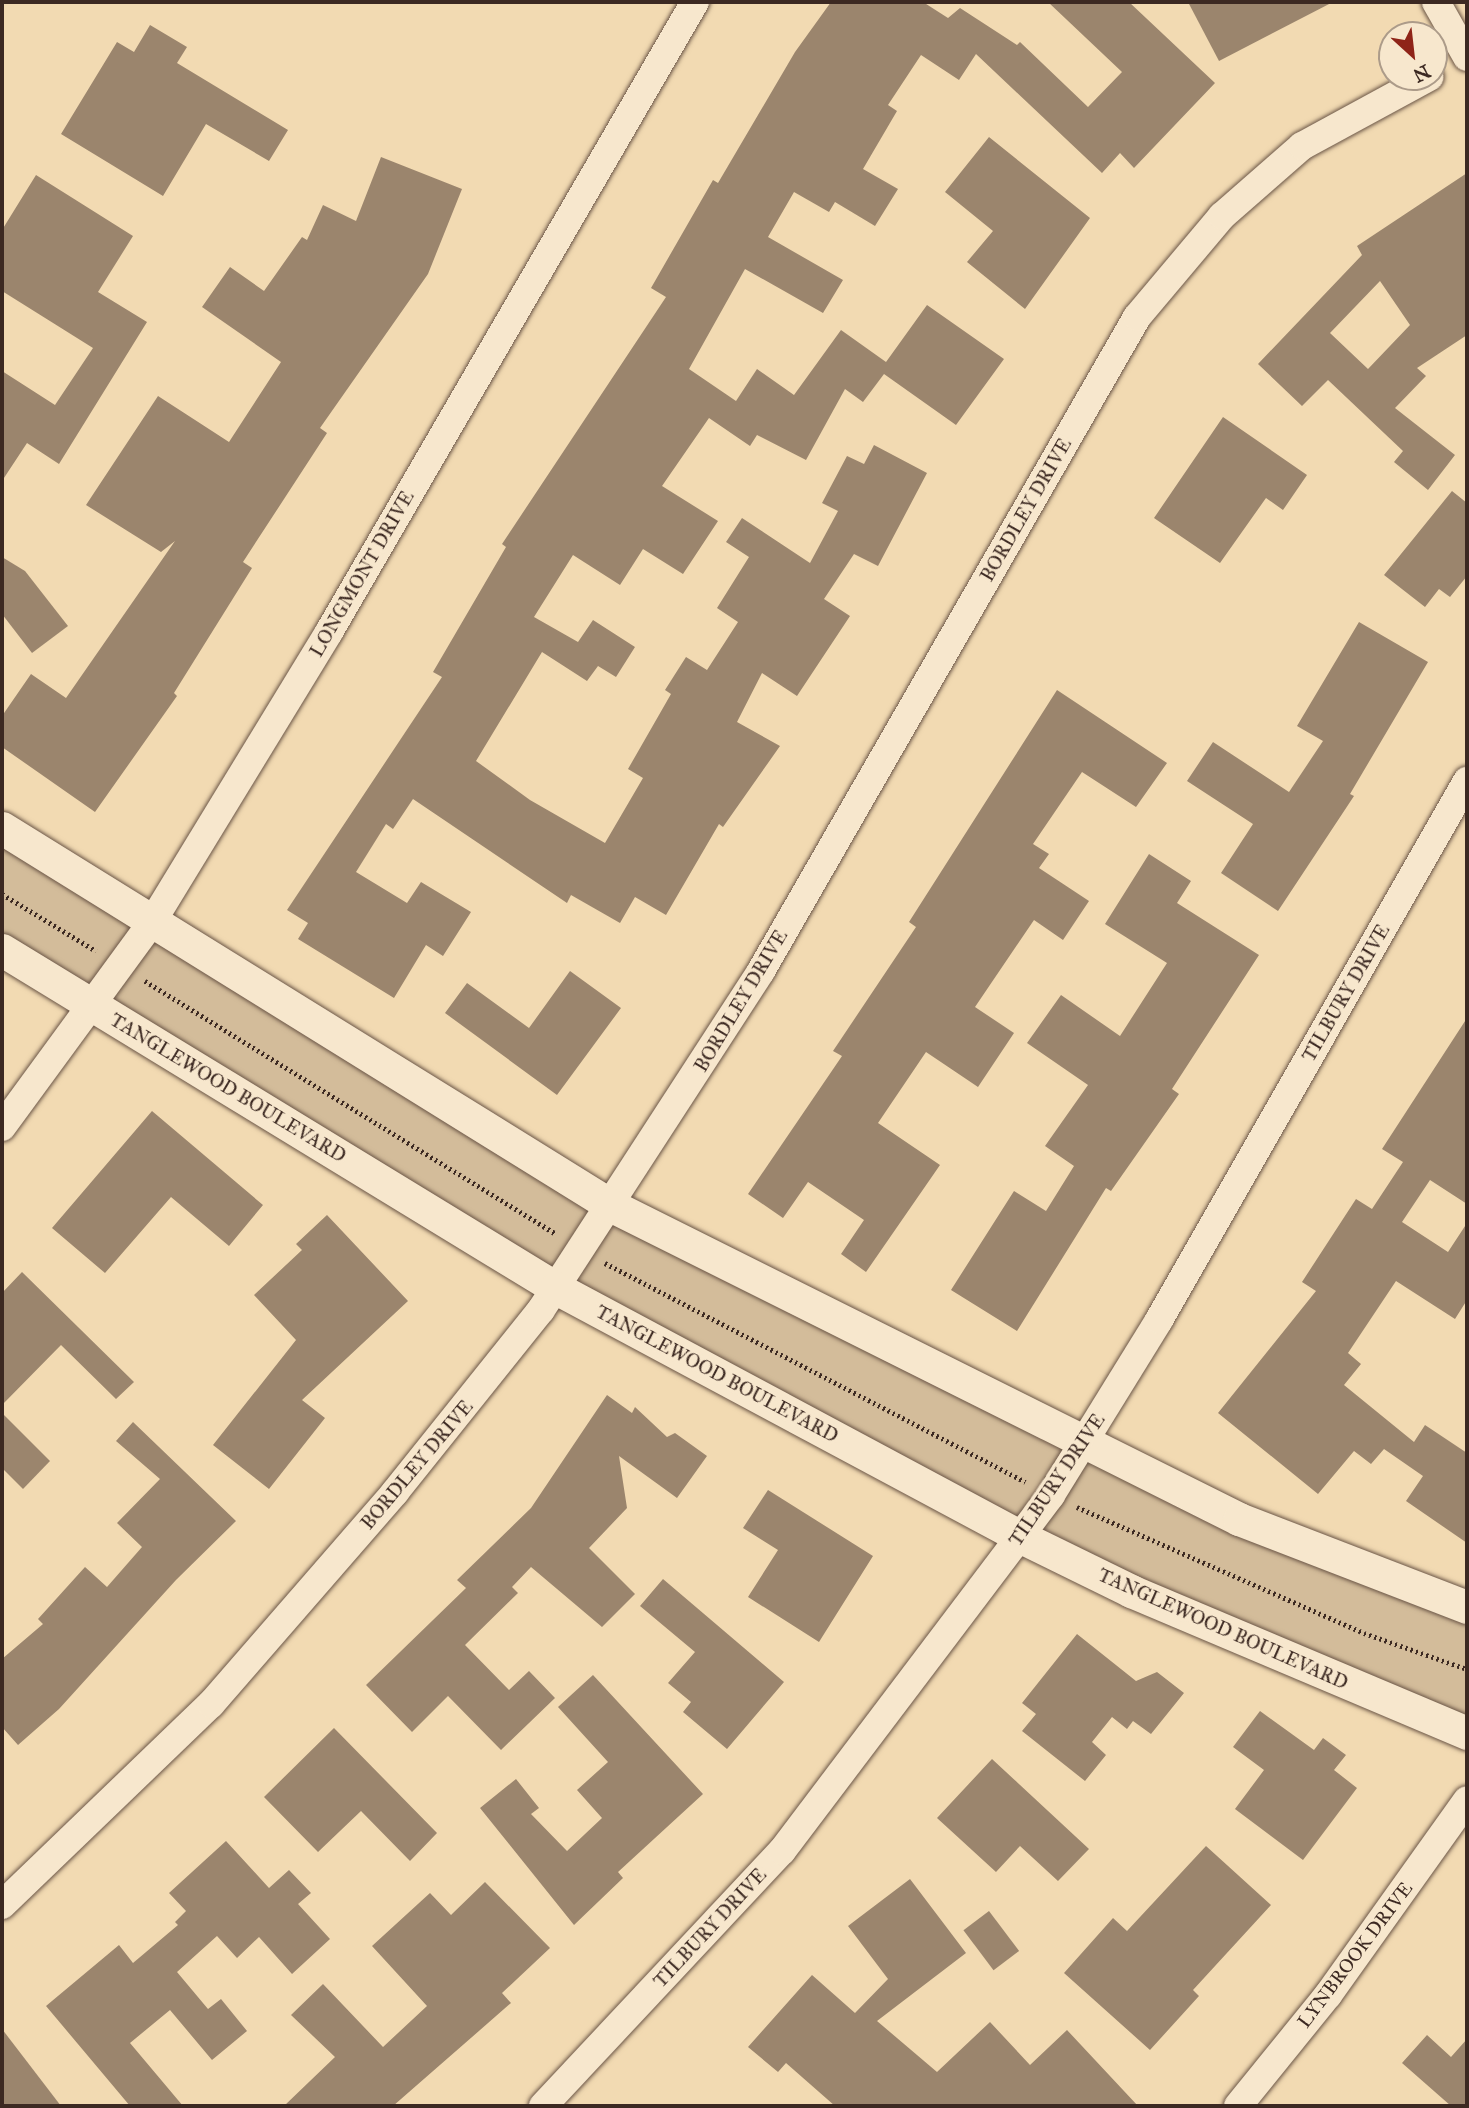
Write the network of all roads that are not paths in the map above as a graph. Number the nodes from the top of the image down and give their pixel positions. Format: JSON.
{"nodes":[{"id":1,"x":695,"y":2,"type":"edge"},
{"id":2,"x":1436,"y":2,"type":"edge"},
{"id":3,"x":1467,"y":58,"type":"edge"},
{"id":4,"x":1448,"y":67,"type":"edge"},
{"id":5,"x":1403,"y":91,"type":"edge"},
{"id":6,"x":1467,"y":781,"type":"edge"},
{"id":7,"x":2,"y":828,"type":"edge"},
{"id":8,"x":152,"y":922,"type":"junction"},
{"id":9,"x":2,"y":950,"type":"edge"},
{"id":10,"x":93,"y":1006,"type":"junction"},
{"id":11,"x":2,"y":1127,"type":"edge"},
{"id":12,"x":612,"y":1206,"type":"junction"},
{"id":13,"x":556,"y":1288,"type":"junction"},
{"id":14,"x":1082,"y":1444,"type":"junction"},
{"id":15,"x":1021,"y":1537,"type":"junction"},
{"id":16,"x":1467,"y":1607,"type":"edge"},
{"id":17,"x":1467,"y":1733,"type":"edge"},
{"id":18,"x":1467,"y":1800,"type":"edge"},
{"id":19,"x":2,"y":1905,"type":"edge"},
{"id":20,"x":543,"y":2106,"type":"edge"},
{"id":21,"x":1238,"y":2106,"type":"edge"}],
"edges":[{"from":1,"to":8,"type":"street","name":"LONGMONT DRIVE"},
{"from":2,"to":3,"type":"street"},
{"from":3,"to":4,"type":"street"},
{"from":5,"to":12,"type":"street","name":"BORDLEY DRIVE"},
{"from":6,"to":14,"type":"street","name":"TILBURY DRIVE"},
{"from":7,"to":8,"type":"street"},
{"from":8,"to":10,"type":"street","name":"LONGMONT DRIVE"},
{"from":8,"to":12,"type":"street"},
{"from":9,"to":10,"type":"street","name":"TANGLEWOOD BOULEVARD"},
{"from":10,"to":11,"type":"street","name":"LONGMONT DRIVE"},
{"from":10,"to":13,"type":"street","name":"TANGLEWOOD BOULEVARD"},
{"from":12,"to":13,"type":"street","name":"BORDLEY DRIVE"},
{"from":12,"to":14,"type":"street"},
{"from":13,"to":15,"type":"street","name":"TANGLEWOOD BOULEVARD"},
{"from":13,"to":19,"type":"street","name":"BORDLEY DRIVE"},
{"from":14,"to":15,"type":"street","name":"TILBURY DRIVE"},
{"from":14,"to":16,"type":"street"},
{"from":15,"to":17,"type":"street","name":"TANGLEWOOD BOULEVARD"},
{"from":15,"to":20,"type":"street","name":"TILBURY DRIVE"},
{"from":18,"to":21,"type":"street","name":"LYNBROOK DRIVE"}]}
